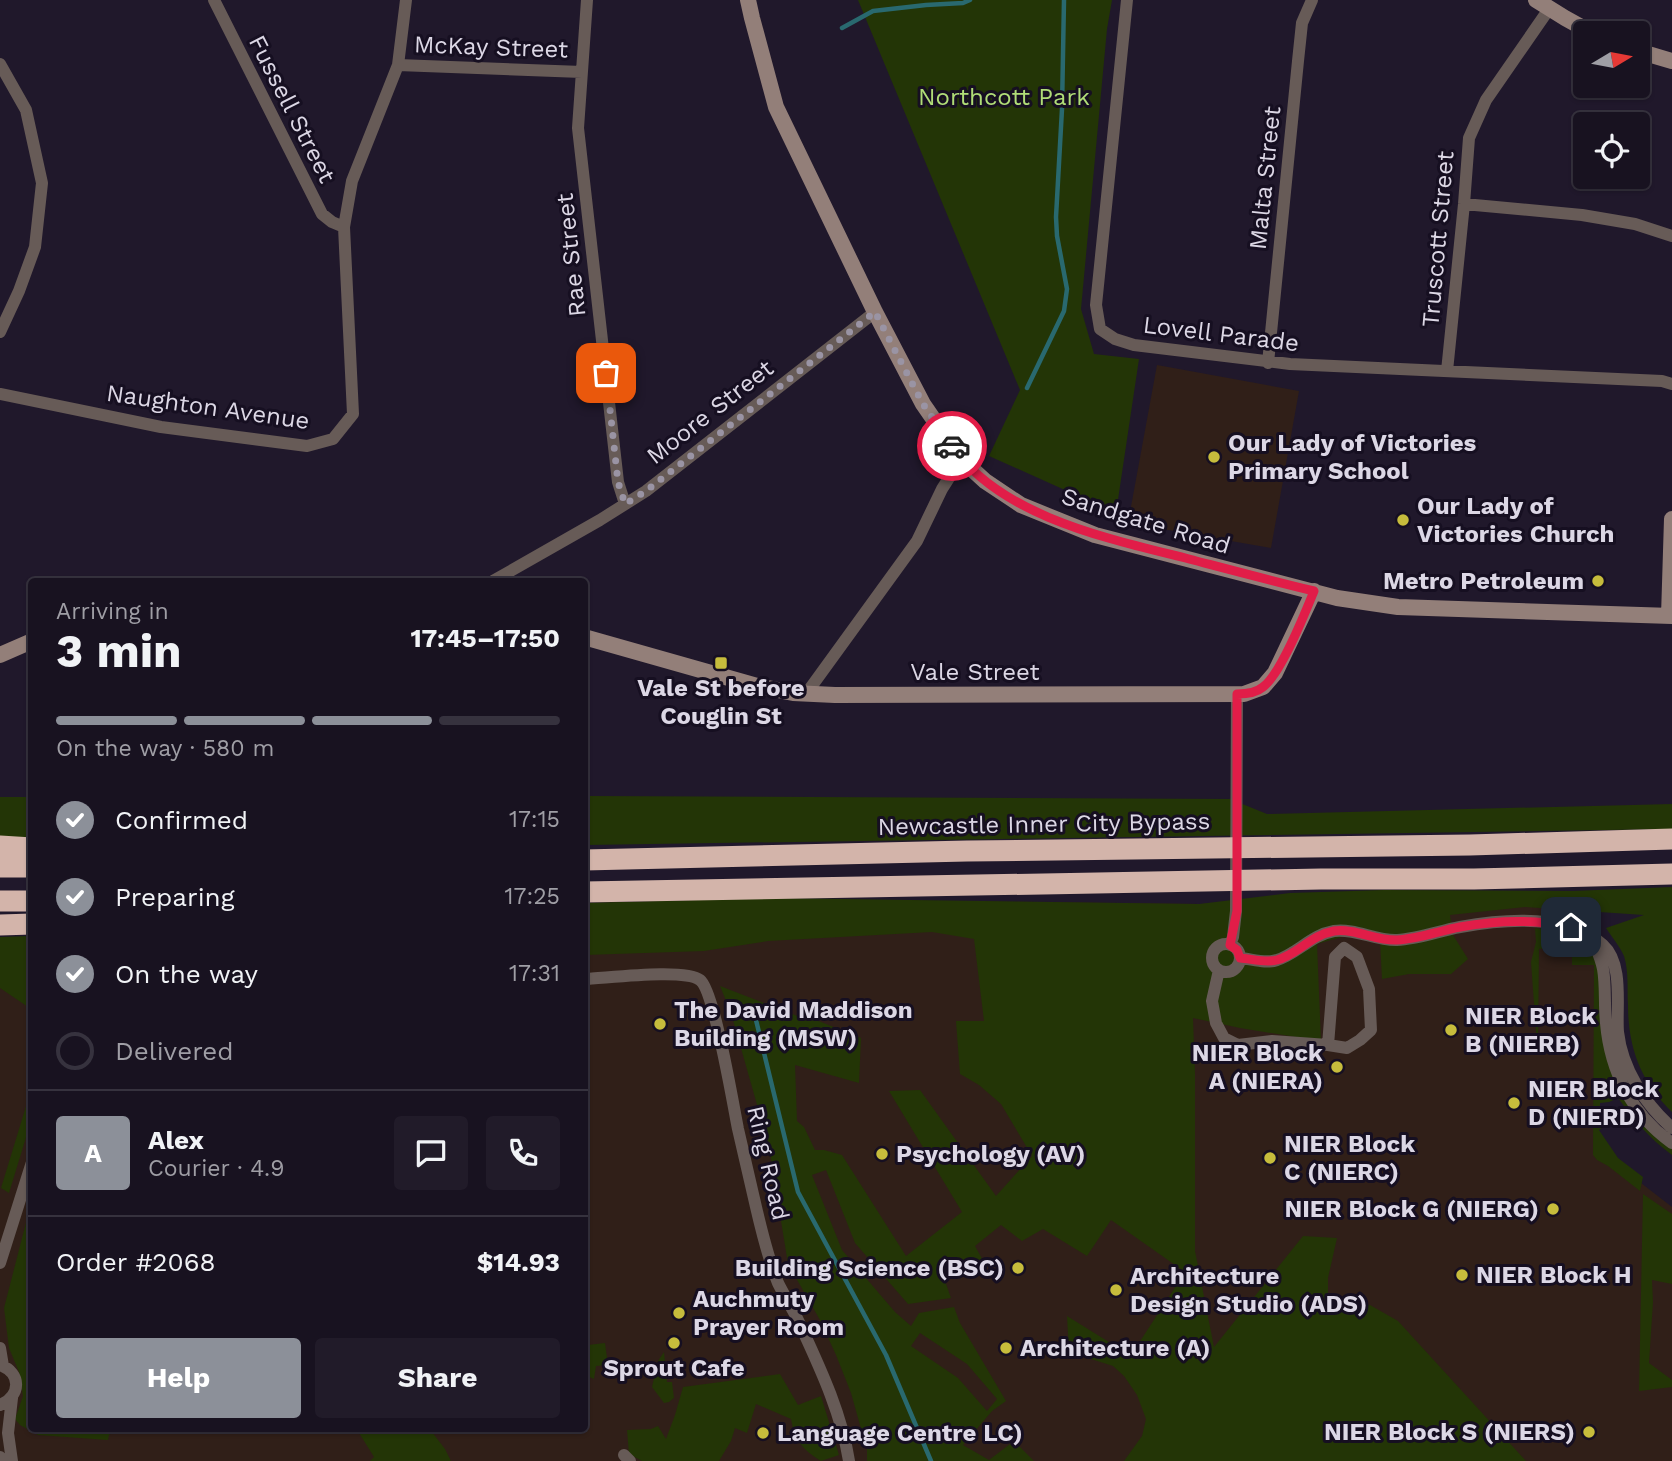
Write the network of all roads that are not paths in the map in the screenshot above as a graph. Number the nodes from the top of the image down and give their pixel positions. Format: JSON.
{"nodes":[{"id":1,"x":214,"y":0,"type":"edge"},
{"id":2,"x":406,"y":0,"type":"edge"},
{"id":3,"x":587,"y":0,"type":"edge"},
{"id":4,"x":748,"y":0,"type":"edge"},
{"id":5,"x":1127,"y":0,"type":"edge"},
{"id":6,"x":1312,"y":0,"type":"edge"},
{"id":7,"x":1543,"y":5,"type":"edge"},
{"id":8,"x":1573,"y":22,"type":"edge"},
{"id":9,"x":1650,"y":55,"type":"edge"},
{"id":10,"x":1672,"y":61,"type":"edge"},
{"id":11,"x":0,"y":64,"type":"edge"},
{"id":12,"x":398,"y":65,"type":"junction"},
{"id":13,"x":582,"y":72,"type":"junction"},
{"id":14,"x":1464,"y":204,"type":"junction"},
{"id":15,"x":344,"y":227,"type":"junction"},
{"id":16,"x":1672,"y":236,"type":"edge"},
{"id":17,"x":875,"y":312,"type":"junction"},
{"id":18,"x":0,"y":332,"type":"edge"},
{"id":19,"x":1268,"y":362,"type":"junction"},
{"id":20,"x":1447,"y":371,"type":"junction"},
{"id":21,"x":1672,"y":384,"type":"edge"},
{"id":22,"x":0,"y":394,"type":"edge"},
{"id":23,"x":961,"y":458,"type":"junction"},
{"id":24,"x":625,"y":504,"type":"junction"},
{"id":25,"x":1672,"y":519,"type":"edge"},
{"id":26,"x":498,"y":578,"type":"edge"},
{"id":27,"x":1314,"y":591,"type":"junction"},
{"id":28,"x":1671,"y":616,"type":"edge"},
{"id":29,"x":588,"y":638,"type":"edge"},
{"id":30,"x":28,"y":643,"type":"edge"},
{"id":31,"x":0,"y":655,"type":"edge"},
{"id":32,"x":806,"y":694,"type":"junction"},
{"id":33,"x":1237,"y":694,"type":"junction"},
{"id":34,"x":1672,"y":839,"type":"edge"},
{"id":35,"x":0,"y":846,"type":"edge"},
{"id":36,"x":28,"y":848,"type":"edge"},
{"id":37,"x":588,"y":860,"type":"edge"},
{"id":38,"x":0,"y":866,"type":"edge"},
{"id":39,"x":28,"y":867,"type":"edge"},
{"id":40,"x":1672,"y":874,"type":"edge"},
{"id":41,"x":588,"y":891,"type":"edge"},
{"id":42,"x":0,"y":901,"type":"edge"},
{"id":43,"x":28,"y":901,"type":"edge"},
{"id":44,"x":28,"y":924,"type":"edge"},
{"id":45,"x":0,"y":925,"type":"edge"},
{"id":46,"x":1592,"y":938,"type":"junction"},
{"id":47,"x":1230,"y":945,"type":"junction"},
{"id":48,"x":1240,"y":958,"type":"junction"},
{"id":49,"x":1219,"y":970,"type":"junction"},
{"id":50,"x":588,"y":979,"type":"edge"},
{"id":51,"x":1613,"y":1032,"type":"junction"},
{"id":52,"x":1328,"y":1045,"type":"junction"},
{"id":53,"x":1672,"y":1128,"type":"edge"},
{"id":54,"x":1672,"y":1143,"type":"edge"},
{"id":55,"x":28,"y":1175,"type":"edge"},
{"id":56,"x":0,"y":1263,"type":"edge"},
{"id":57,"x":0,"y":1348,"type":"edge"},
{"id":58,"x":1,"y":1365,"type":"edge"},
{"id":59,"x":6,"y":1401,"type":"edge"},
{"id":60,"x":12,"y":1461,"type":"edge"},
{"id":61,"x":849,"y":1461,"type":"edge"}],
"edges":[{"from":1,"to":15,"type":"street","name":"Fussell Street"},
{"from":2,"to":12,"type":"street","name":"Naughton Avenue"},
{"from":3,"to":13,"type":"street","name":"Rae Street"},
{"from":4,"to":17,"type":"main road","name":"Sandgate Road"},
{"from":5,"to":19,"type":"street","name":"Lovell Parade"},
{"from":6,"to":19,"type":"street","name":"Malta Street"},
{"from":7,"to":8,"type":"main road"},
{"from":7,"to":14,"type":"street","name":"Truscott Street"},
{"from":9,"to":10,"type":"main road"},
{"from":11,"to":18,"type":"street"},
{"from":12,"to":13,"type":"street","name":"McKay Street"},
{"from":12,"to":15,"type":"street","name":"Naughton Avenue"},
{"from":13,"to":24,"type":"street","name":"Rae Street"},
{"from":14,"to":16,"type":"street"},
{"from":14,"to":20,"type":"street","name":"Truscott Street"},
{"from":15,"to":22,"type":"street","name":"Naughton Avenue"},
{"from":17,"to":23,"type":"main road","name":"Sandgate Road"},
{"from":17,"to":24,"type":"street","name":"Moore Street"},
{"from":19,"to":20,"type":"street","name":"Lovell Parade"},
{"from":20,"to":21,"type":"street","name":"Lovell Parade"},
{"from":23,"to":27,"type":"main road","name":"Sandgate Road"},
{"from":23,"to":32,"type":"street"},
{"from":24,"to":26,"type":"street","name":"Moore Street"},
{"from":25,"to":28,"type":"main road"},
{"from":27,"to":28,"type":"main road","name":"Sandgate Road"},
{"from":27,"to":33,"type":"main road","name":"Vale Street"},
{"from":29,"to":32,"type":"main road","name":"Vale Street"},
{"from":30,"to":31,"type":"main road"},
{"from":32,"to":33,"type":"main road","name":"Vale Street"},
{"from":33,"to":47,"type":"street"},
{"from":34,"to":37,"type":"highway","name":"Newcastle Inner City Bypass"},
{"from":35,"to":36,"type":"highway"},
{"from":38,"to":39,"type":"highway"},
{"from":40,"to":41,"type":"highway"},
{"from":42,"to":43,"type":"highway"},
{"from":44,"to":45,"type":"highway"},
{"from":46,"to":48,"type":"street"},
{"from":46,"to":51,"type":"street"},
{"from":46,"to":51,"type":"street"},
{"from":47,"to":48,"type":"street"},
{"from":47,"to":49,"type":"street"},
{"from":48,"to":49,"type":"street"},
{"from":49,"to":52,"type":"street"},
{"from":50,"to":61,"type":"street","name":"Ring Road"},
{"from":51,"to":53,"type":"street"},
{"from":51,"to":54,"type":"street"},
{"from":52,"to":52,"type":"street"},
{"from":55,"to":56,"type":"street"},
{"from":57,"to":58,"type":"street"},
{"from":58,"to":59,"type":"street"},
{"from":59,"to":60,"type":"street"}]}
